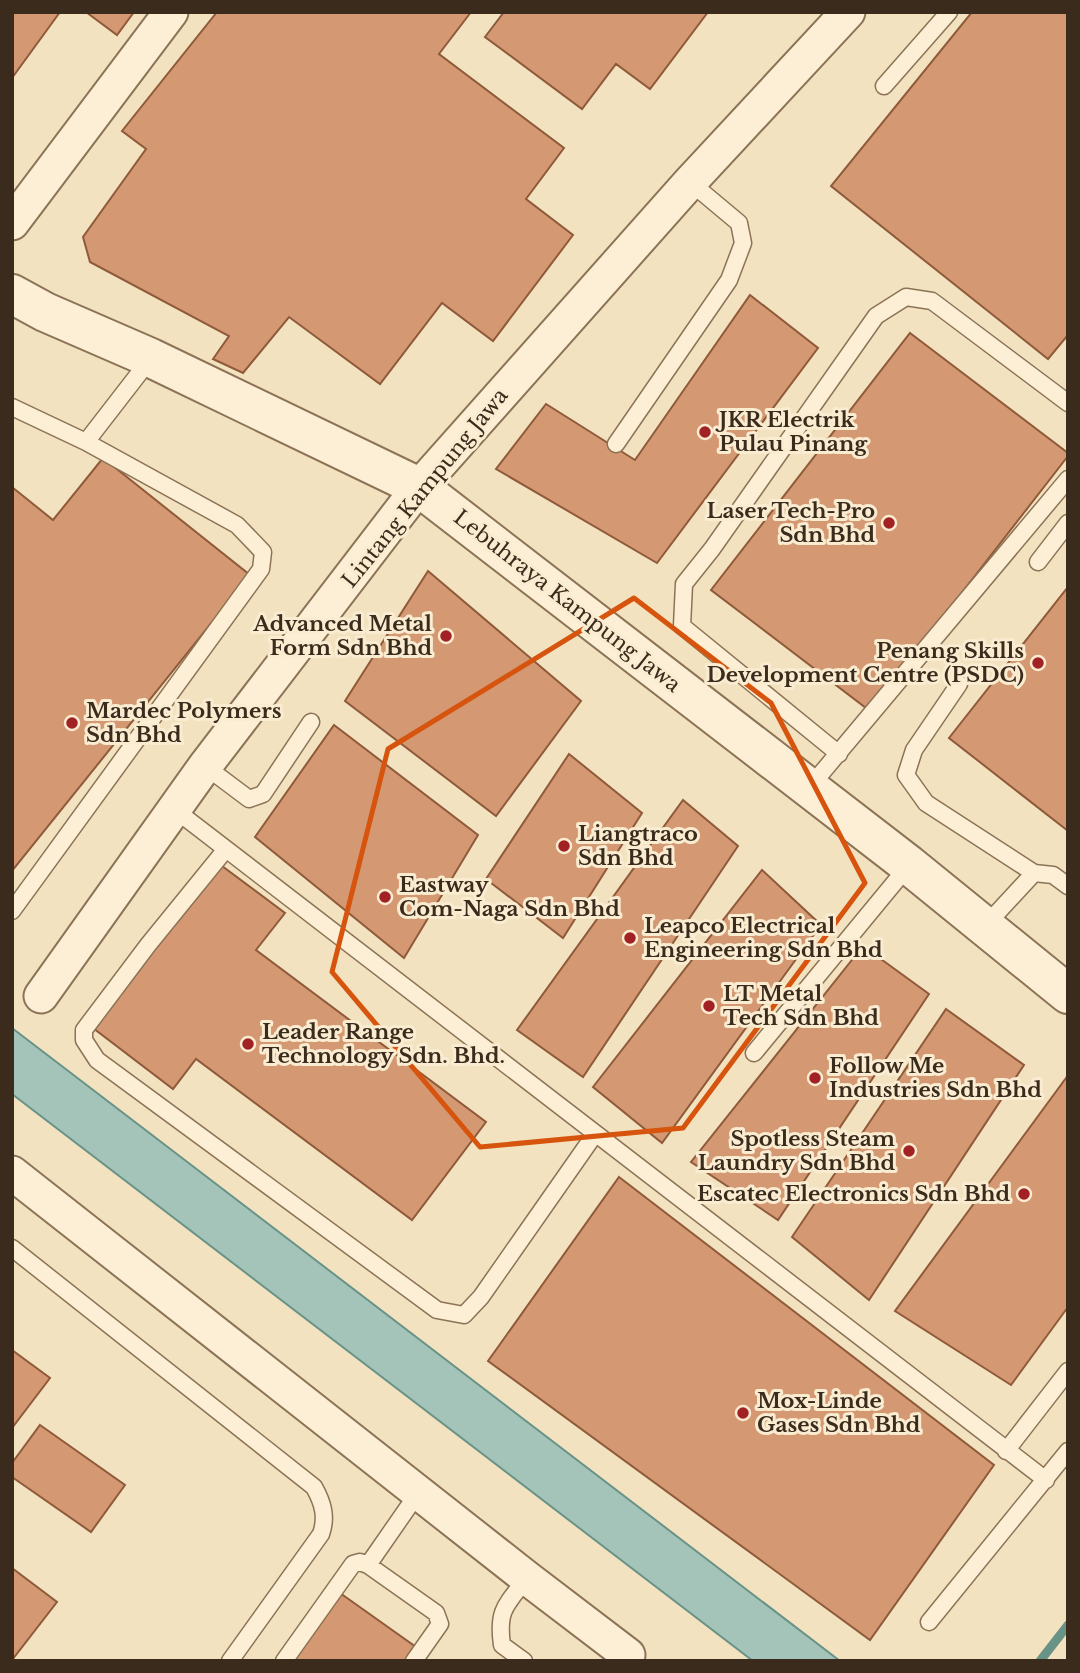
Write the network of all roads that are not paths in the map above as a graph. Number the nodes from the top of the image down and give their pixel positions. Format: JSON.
{"nodes":[{"id":1,"x":171,"y":12,"type":"edge"},
{"id":2,"x":848,"y":12,"type":"edge"},
{"id":3,"x":950,"y":12,"type":"edge"},
{"id":4,"x":884,"y":86,"type":"dead end"},
{"id":5,"x":690,"y":182,"type":"junction"},
{"id":6,"x":12,"y":223,"type":"edge"},
{"id":7,"x":12,"y":294,"type":"edge"},
{"id":8,"x":151,"y":358,"type":"junction"},
{"id":9,"x":1068,"y":403,"type":"edge"},
{"id":10,"x":12,"y":407,"type":"edge"},
{"id":11,"x":86,"y":442,"type":"junction"},
{"id":12,"x":617,"y":444,"type":"dead end"},
{"id":13,"x":1068,"y":479,"type":"edge"},
{"id":14,"x":419,"y":487,"type":"junction"},
{"id":15,"x":1068,"y":523,"type":"edge"},
{"id":16,"x":1038,"y":562,"type":"dead end"},
{"id":17,"x":959,"y":684,"type":"dead end"},
{"id":18,"x":311,"y":722,"type":"dead end"},
{"id":19,"x":839,"y":754,"type":"junction"},
{"id":20,"x":205,"y":766,"type":"junction"},
{"id":21,"x":809,"y":788,"type":"junction"},
{"id":22,"x":174,"y":809,"type":"junction"},
{"id":23,"x":226,"y":849,"type":"junction"},
{"id":24,"x":909,"y":864,"type":"junction"},
{"id":25,"x":1034,"y":873,"type":"junction"},
{"id":26,"x":1068,"y":887,"type":"edge"},
{"id":27,"x":12,"y":911,"type":"edge"},
{"id":28,"x":985,"y":926,"type":"junction"},
{"id":29,"x":1068,"y":993,"type":"edge"},
{"id":30,"x":41,"y":996,"type":"dead end"},
{"id":31,"x":754,"y":1053,"type":"dead end"},
{"id":32,"x":595,"y":1134,"type":"junction"},
{"id":33,"x":12,"y":1173,"type":"edge"},
{"id":34,"x":12,"y":1248,"type":"edge"},
{"id":35,"x":1068,"y":1371,"type":"edge"},
{"id":36,"x":1006,"y":1451,"type":"junction"},
{"id":37,"x":1068,"y":1451,"type":"edge"},
{"id":38,"x":1046,"y":1480,"type":"junction"},
{"id":39,"x":418,"y":1493,"type":"junction"},
{"id":40,"x":368,"y":1565,"type":"junction"},
{"id":41,"x":527,"y":1578,"type":"junction"},
{"id":42,"x":929,"y":1622,"type":"dead end"},
{"id":43,"x":632,"y":1658,"type":"edge"},
{"id":44,"x":230,"y":1661,"type":"edge"},
{"id":45,"x":284,"y":1661,"type":"edge"},
{"id":46,"x":414,"y":1661,"type":"edge"},
{"id":47,"x":524,"y":1661,"type":"edge"}],
"edges":[{"from":1,"to":6,"type":"street"},
{"from":2,"to":5,"type":"street","name":"Lintang Kampung Jawa"},
{"from":3,"to":4,"type":"lane"},
{"from":5,"to":12,"type":"lane"},
{"from":5,"to":14,"type":"street","name":"Lintang Kampung Jawa"},
{"from":7,"to":8,"type":"street","name":"Lebuhraya Kampung Jawa"},
{"from":8,"to":11,"type":"lane"},
{"from":8,"to":14,"type":"street","name":"Lebuhraya Kampung Jawa"},
{"from":9,"to":19,"type":"lane"},
{"from":10,"to":11,"type":"lane"},
{"from":11,"to":27,"type":"lane"},
{"from":13,"to":19,"type":"lane"},
{"from":14,"to":20,"type":"street","name":"Lintang Kampung Jawa"},
{"from":14,"to":21,"type":"street","name":"Lebuhraya Kampung Jawa"},
{"from":15,"to":16,"type":"lane"},
{"from":17,"to":25,"type":"lane"},
{"from":18,"to":20,"type":"lane"},
{"from":19,"to":21,"type":"lane"},
{"from":20,"to":22,"type":"street","name":"Lintang Kampung Jawa"},
{"from":21,"to":24,"type":"street","name":"Lebuhraya Kampung Jawa"},
{"from":22,"to":23,"type":"lane"},
{"from":22,"to":30,"type":"street","name":"Lintang Kampung Jawa"},
{"from":23,"to":32,"type":"lane"},
{"from":23,"to":32,"type":"lane"},
{"from":24,"to":28,"type":"street","name":"Lebuhraya Kampung Jawa"},
{"from":24,"to":31,"type":"lane"},
{"from":25,"to":26,"type":"lane"},
{"from":25,"to":28,"type":"lane"},
{"from":28,"to":29,"type":"street","name":"Lebuhraya Kampung Jawa"},
{"from":32,"to":36,"type":"lane"},
{"from":33,"to":39,"type":"street"},
{"from":34,"to":44,"type":"lane"},
{"from":35,"to":36,"type":"lane"},
{"from":36,"to":38,"type":"lane"},
{"from":37,"to":38,"type":"lane"},
{"from":38,"to":42,"type":"lane"},
{"from":39,"to":40,"type":"lane"},
{"from":39,"to":41,"type":"street"},
{"from":40,"to":45,"type":"lane"},
{"from":40,"to":46,"type":"lane"},
{"from":41,"to":43,"type":"street"},
{"from":41,"to":47,"type":"lane"}]}
